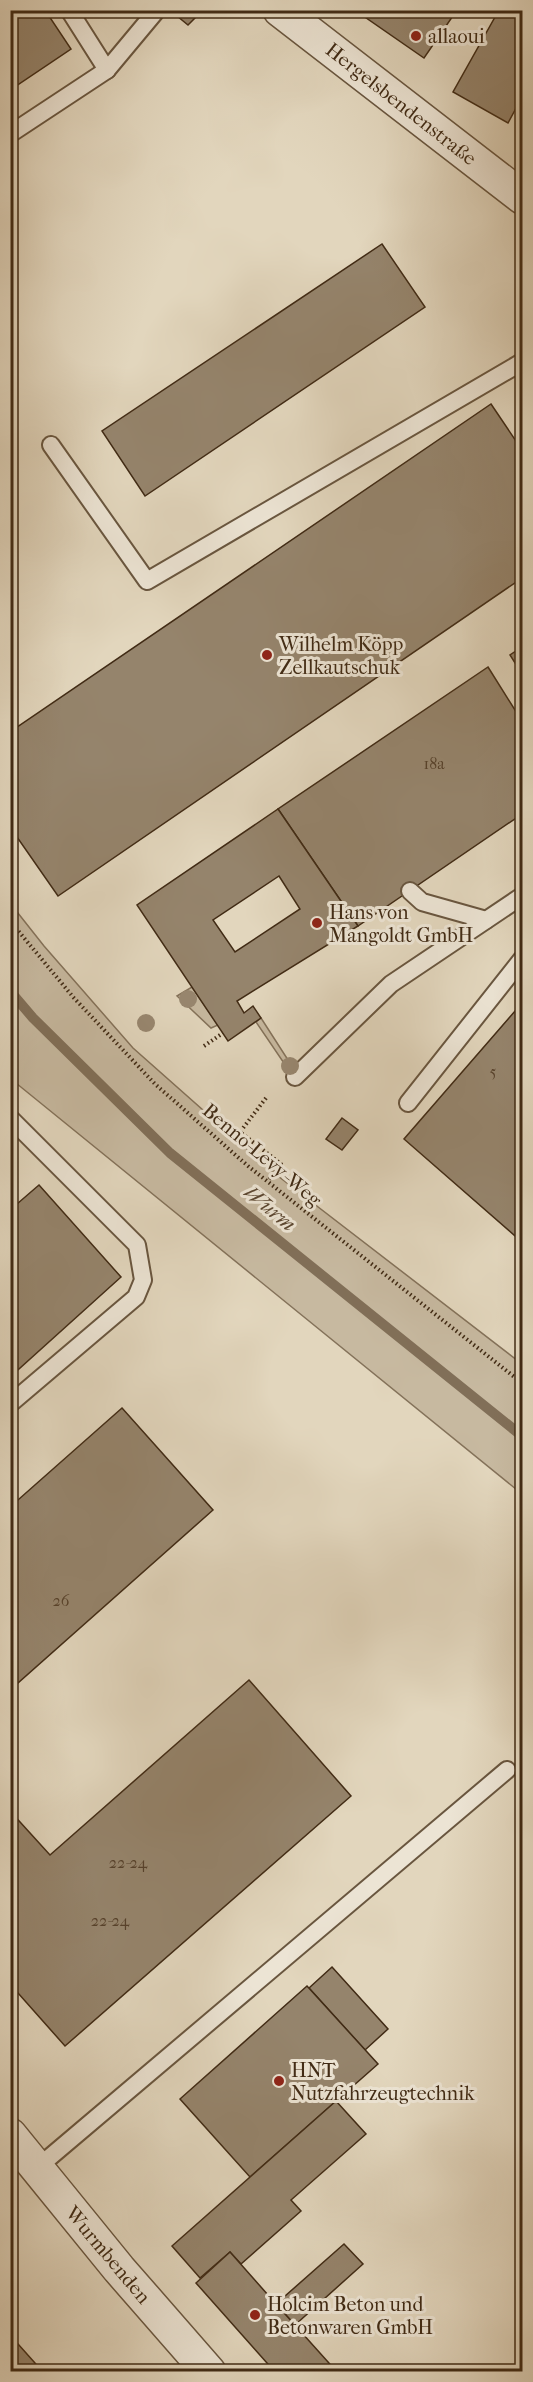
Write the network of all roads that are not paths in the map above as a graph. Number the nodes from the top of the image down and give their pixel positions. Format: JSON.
{"nodes":[{"id":1,"x":69,"y":10,"type":"edge"},
{"id":2,"x":157,"y":10,"type":"edge"},
{"id":3,"x":280,"y":10,"type":"edge"},
{"id":4,"x":107,"y":70,"type":"junction"},
{"id":5,"x":10,"y":134,"type":"edge"},
{"id":6,"x":519,"y":187,"type":"edge"},
{"id":7,"x":522,"y":362,"type":"edge"},
{"id":8,"x":51,"y":445,"type":"dead end"},
{"id":9,"x":410,"y":891,"type":"dead end"},
{"id":10,"x":522,"y":896,"type":"edge"},
{"id":11,"x":486,"y":920,"type":"junction"},
{"id":12,"x":522,"y":959,"type":"edge"},
{"id":13,"x":296,"y":1077,"type":"dead end"},
{"id":14,"x":408,"y":1104,"type":"dead end"},
{"id":15,"x":10,"y":1118,"type":"edge"},
{"id":16,"x":10,"y":1404,"type":"edge"},
{"id":17,"x":507,"y":1770,"type":"dead end"},
{"id":18,"x":10,"y":2135,"type":"edge"},
{"id":19,"x":37,"y":2168,"type":"junction"},
{"id":20,"x":209,"y":2372,"type":"edge"}],
"edges":[{"from":1,"to":4,"type":"lane"},
{"from":2,"to":4,"type":"lane"},
{"from":3,"to":6,"type":"street","name":"Hergelsbendenstraße"},
{"from":4,"to":5,"type":"lane"},
{"from":7,"to":8,"type":"lane"},
{"from":9,"to":11,"type":"lane"},
{"from":10,"to":11,"type":"lane"},
{"from":11,"to":13,"type":"lane"},
{"from":12,"to":14,"type":"lane"},
{"from":15,"to":16,"type":"lane"},
{"from":17,"to":19,"type":"lane"},
{"from":18,"to":19,"type":"street","name":"Wurmbenden"},
{"from":19,"to":20,"type":"street","name":"Wurmbenden"}]}
